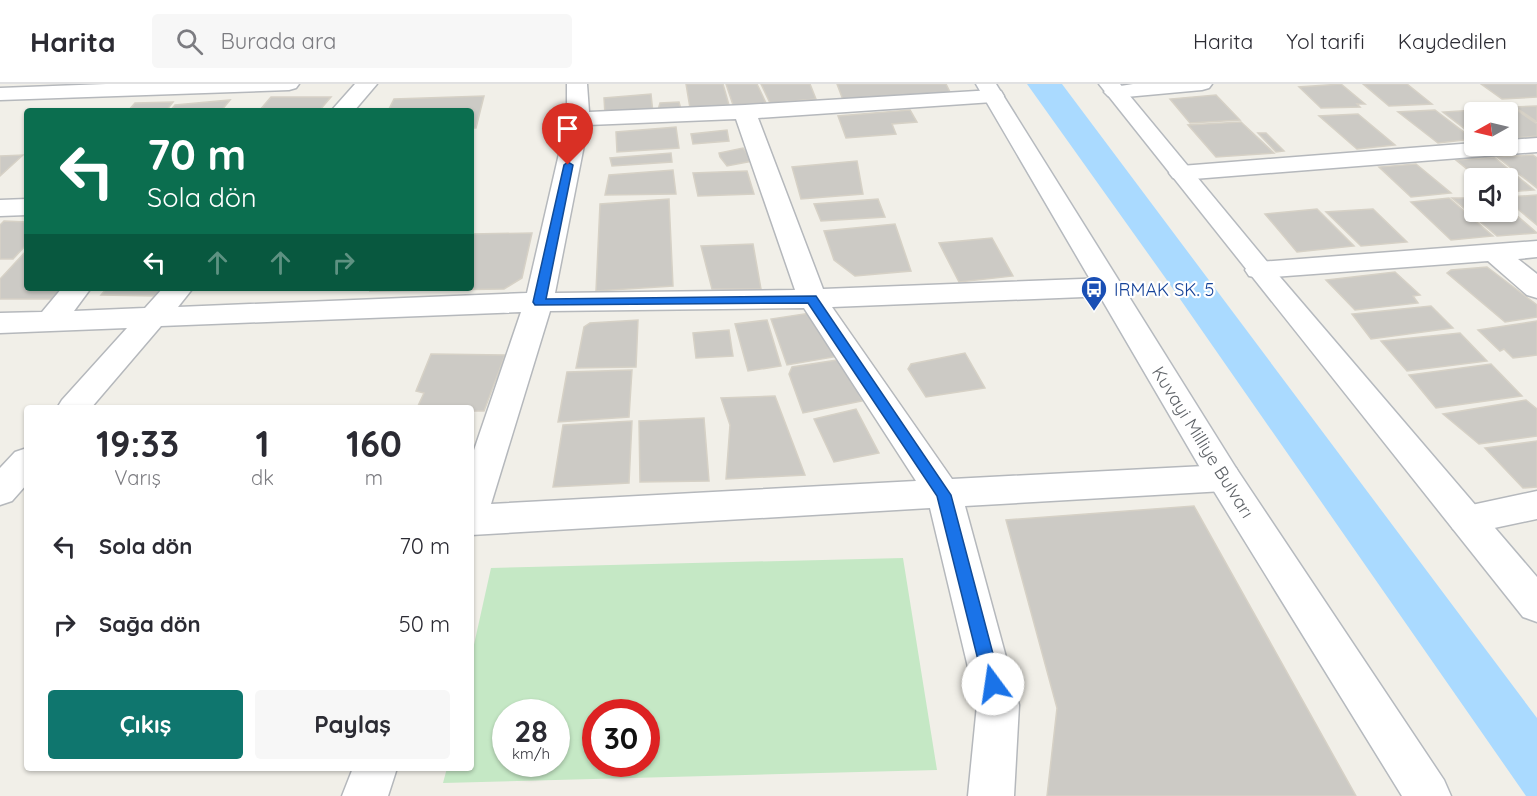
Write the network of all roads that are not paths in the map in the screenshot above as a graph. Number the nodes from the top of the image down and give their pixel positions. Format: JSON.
{"nodes":[{"id":1,"x":9,"y":84,"type":"edge"},
{"id":2,"x":289,"y":84,"type":"edge"},
{"id":3,"x":367,"y":84,"type":"edge"},
{"id":4,"x":577,"y":84,"type":"edge"},
{"id":5,"x":1202,"y":84,"type":"edge"},
{"id":6,"x":251,"y":86,"type":"junction"},
{"id":7,"x":1112,"y":88,"type":"edge"},
{"id":8,"x":989,"y":90,"type":"edge"},
{"id":9,"x":0,"y":92,"type":"edge"},
{"id":10,"x":237,"y":103,"type":"dead end"},
{"id":11,"x":345,"y":108,"type":"edge"},
{"id":12,"x":745,"y":112,"type":"junction"},
{"id":13,"x":578,"y":119,"type":"junction"},
{"id":14,"x":1537,"y":145,"type":"edge"},
{"id":15,"x":1181,"y":173,"type":"junction"},
{"id":16,"x":24,"y":207,"type":"edge"},
{"id":17,"x":0,"y":208,"type":"edge"},
{"id":18,"x":1537,"y":249,"type":"edge"},
{"id":19,"x":1494,"y":252,"type":"junction"},
{"id":20,"x":1259,"y":270,"type":"junction"},
{"id":21,"x":1108,"y":286,"type":"junction"},
{"id":22,"x":1537,"y":289,"type":"edge"},
{"id":23,"x":74,"y":291,"type":"edge"},
{"id":24,"x":176,"y":291,"type":"edge"},
{"id":25,"x":812,"y":299,"type":"junction"},
{"id":26,"x":539,"y":302,"type":"junction"},
{"id":27,"x":152,"y":317,"type":"junction"},
{"id":28,"x":0,"y":322,"type":"edge"},
{"id":29,"x":48,"y":322,"type":"junction"},
{"id":30,"x":76,"y":405,"type":"edge"},
{"id":31,"x":1224,"y":478,"type":"junction"},
{"id":32,"x":944,"y":495,"type":"junction"},
{"id":33,"x":474,"y":502,"type":"edge"},
{"id":34,"x":1537,"y":504,"type":"edge"},
{"id":35,"x":1466,"y":519,"type":"junction"},
{"id":36,"x":474,"y":520,"type":"edge"},
{"id":37,"x":1537,"y":605,"type":"edge"},
{"id":38,"x":374,"y":771,"type":"edge"},
{"id":39,"x":365,"y":796,"type":"edge"},
{"id":40,"x":991,"y":796,"type":"edge"},
{"id":41,"x":1428,"y":796,"type":"edge"}],
"edges":[{"from":1,"to":9,"type":"street"},
{"from":2,"to":6,"type":"street"},
{"from":3,"to":11,"type":"street"},
{"from":4,"to":13,"type":"street"},
{"from":5,"to":7,"type":"street"},
{"from":6,"to":9,"type":"street"},
{"from":6,"to":10,"type":"street"},
{"from":7,"to":15,"type":"street"},
{"from":8,"to":12,"type":"street"},
{"from":8,"to":21,"type":"street","name":"Kuvayi Milliye Bulvarı"},
{"from":12,"to":13,"type":"street"},
{"from":12,"to":25,"type":"street"},
{"from":13,"to":26,"type":"street"},
{"from":14,"to":15,"type":"street"},
{"from":15,"to":20,"type":"street"},
{"from":16,"to":17,"type":"street"},
{"from":18,"to":19,"type":"street"},
{"from":19,"to":20,"type":"street"},
{"from":19,"to":22,"type":"street"},
{"from":20,"to":35,"type":"street"},
{"from":21,"to":25,"type":"street"},
{"from":21,"to":31,"type":"street","name":"Kuvayi Milliye Bulvarı"},
{"from":23,"to":29,"type":"street"},
{"from":24,"to":27,"type":"street"},
{"from":25,"to":26,"type":"street"},
{"from":25,"to":32,"type":"street"},
{"from":26,"to":27,"type":"street"},
{"from":26,"to":33,"type":"street"},
{"from":27,"to":29,"type":"street"},
{"from":27,"to":30,"type":"street"},
{"from":28,"to":29,"type":"street"},
{"from":31,"to":32,"type":"street"},
{"from":31,"to":41,"type":"street","name":"Kuvayi Milliye Bulvarı"},
{"from":32,"to":36,"type":"street"},
{"from":32,"to":40,"type":"street"},
{"from":34,"to":35,"type":"street"},
{"from":35,"to":37,"type":"street"},
{"from":38,"to":39,"type":"street"}]}
